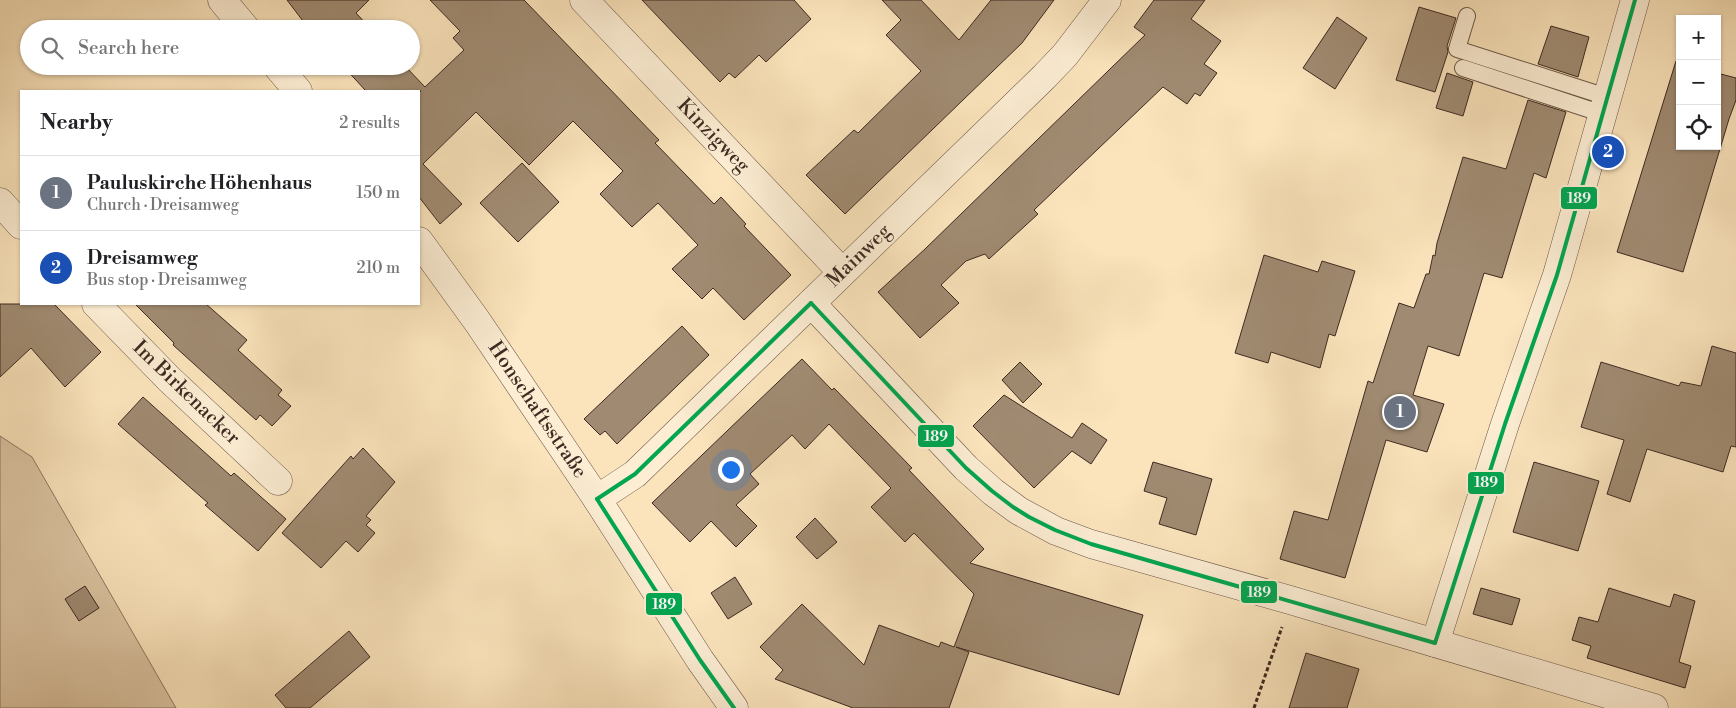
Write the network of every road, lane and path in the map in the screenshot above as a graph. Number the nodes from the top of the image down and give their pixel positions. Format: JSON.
{"nodes":[{"id":1,"x":222,"y":0,"type":"edge"},
{"id":2,"x":584,"y":0,"type":"edge"},
{"id":3,"x":1107,"y":0,"type":"edge"},
{"id":4,"x":1635,"y":0,"type":"edge"},
{"id":5,"x":1467,"y":16,"type":"dead end"},
{"id":6,"x":239,"y":20,"type":"edge"},
{"id":7,"x":1463,"y":68,"type":"dead end"},
{"id":8,"x":285,"y":75,"type":"edge"},
{"id":9,"x":297,"y":90,"type":"edge"},
{"id":10,"x":1605,"y":105,"type":"junction"},
{"id":11,"x":0,"y":202,"type":"edge"},
{"id":12,"x":20,"y":224,"type":"edge"},
{"id":13,"x":420,"y":242,"type":"edge"},
{"id":14,"x":842,"y":272,"type":"junction"},
{"id":15,"x":811,"y":303,"type":"junction"},
{"id":16,"x":97,"y":305,"type":"edge"},
{"id":17,"x":278,"y":481,"type":"dead end"},
{"id":18,"x":597,"y":499,"type":"junction"},
{"id":19,"x":1290,"y":600,"type":"junction"},
{"id":20,"x":1435,"y":643,"type":"junction"},
{"id":21,"x":734,"y":708,"type":"edge"},
{"id":22,"x":1254,"y":708,"type":"edge"},
{"id":23,"x":1654,"y":708,"type":"edge"}],
"edges":[{"from":1,"to":6,"type":"street"},
{"from":2,"to":14,"type":"street","name":"Kinzigweg"},
{"from":3,"to":14,"type":"street","name":"Mainweg"},
{"from":4,"to":10,"type":"street"},
{"from":5,"to":10,"type":"lane"},
{"from":7,"to":10,"type":"lane"},
{"from":8,"to":9,"type":"street"},
{"from":10,"to":20,"type":"street"},
{"from":11,"to":12,"type":"street"},
{"from":13,"to":18,"type":"street","name":"Honschaftsstraße"},
{"from":14,"to":15,"type":"street","name":"Mainweg"},
{"from":15,"to":18,"type":"street","name":"Mainweg"},
{"from":15,"to":19,"type":"street"},
{"from":16,"to":17,"type":"street","name":"Im Birkenacker"},
{"from":18,"to":21,"type":"street","name":"Honschaftsstraße"},
{"from":19,"to":20,"type":"street"},
{"from":19,"to":22,"type":"path"},
{"from":20,"to":23,"type":"street"}]}
